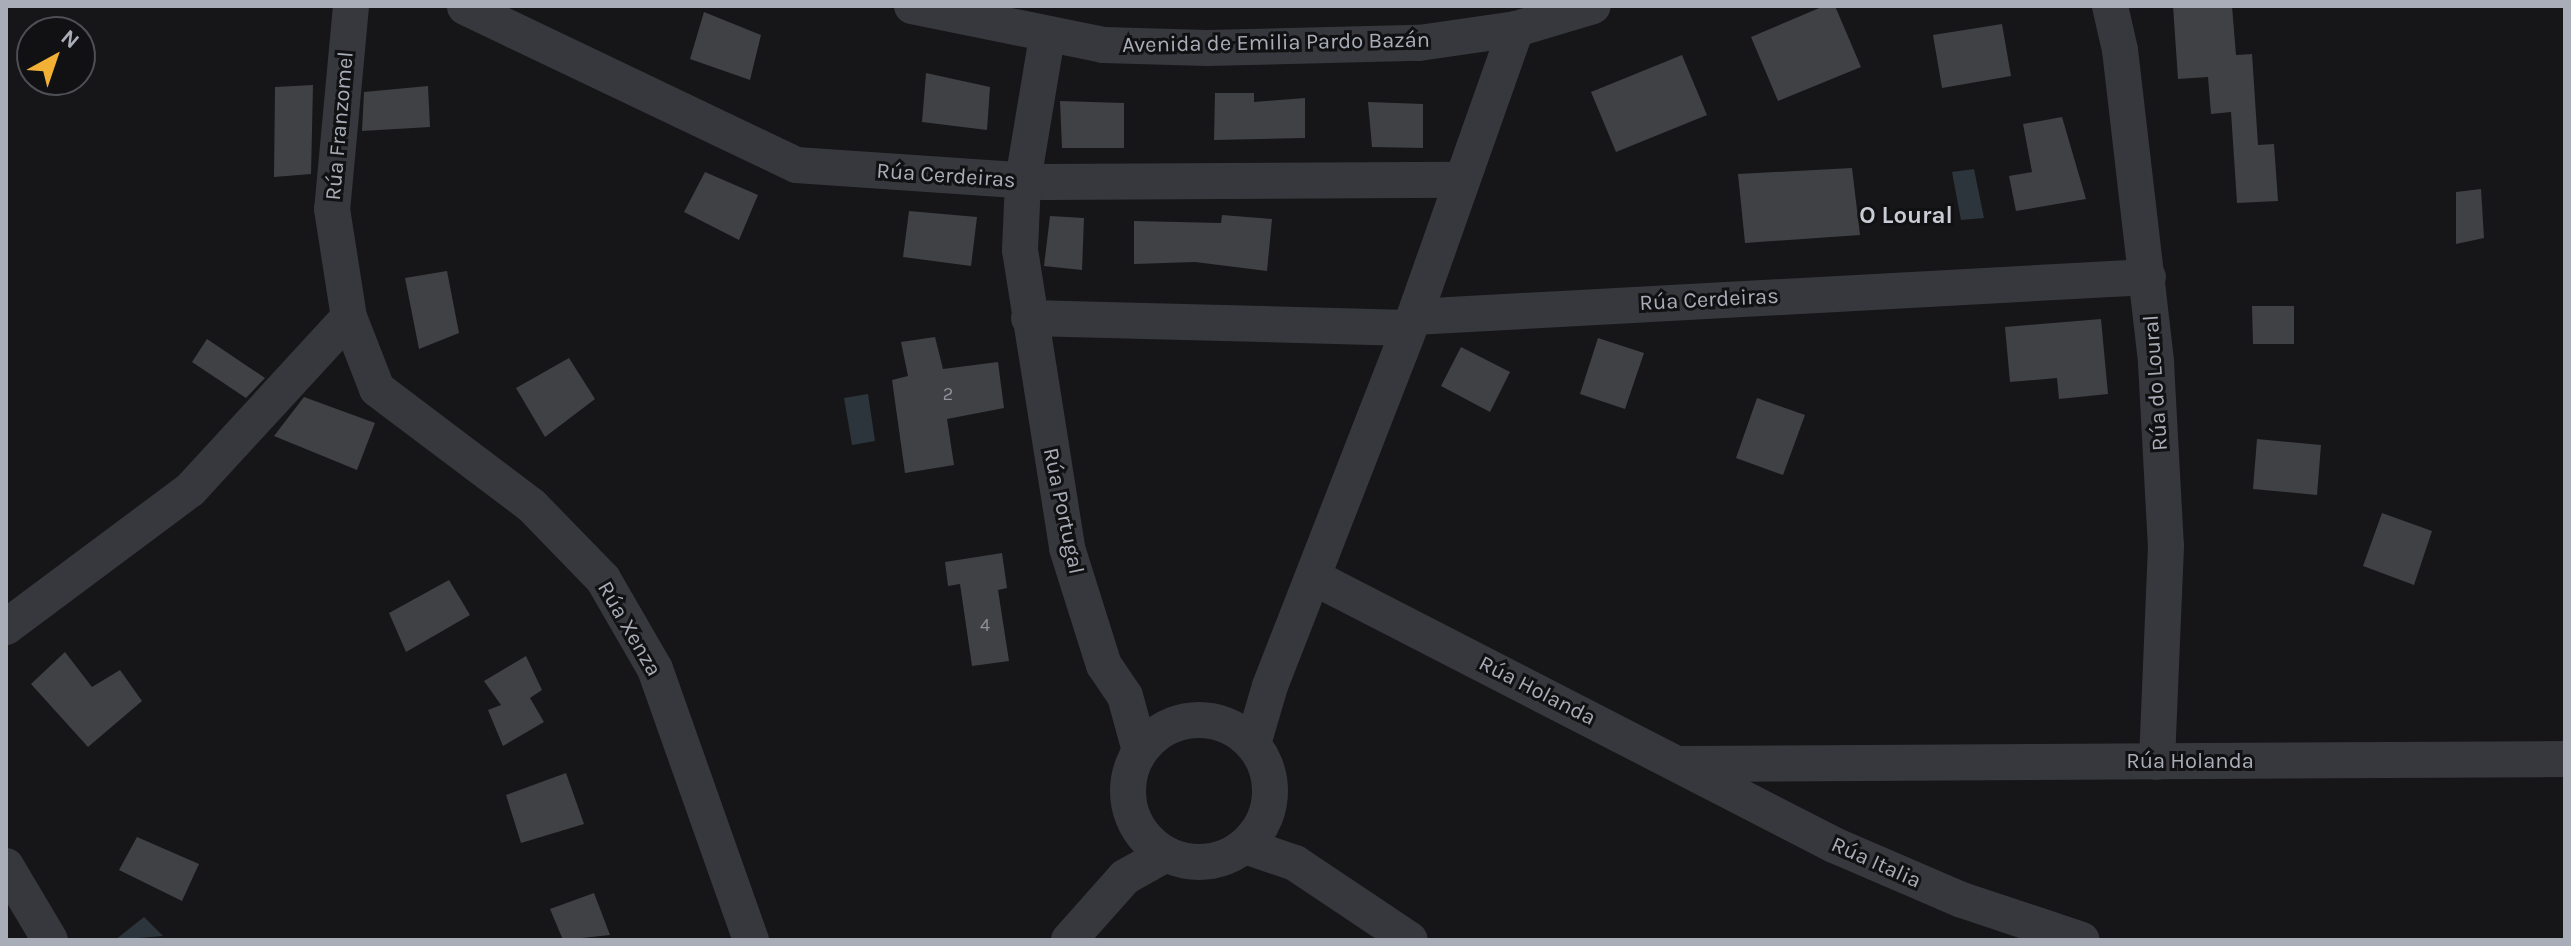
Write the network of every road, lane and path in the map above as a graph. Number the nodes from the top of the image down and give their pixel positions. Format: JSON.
{"nodes":[{"id":1,"x":351,"y":6,"type":"edge"},
{"id":2,"x":912,"y":6,"type":"edge"},
{"id":3,"x":1593,"y":6,"type":"edge"},
{"id":4,"x":2110,"y":6,"type":"edge"},
{"id":5,"x":465,"y":7,"type":"edge"},
{"id":6,"x":1516,"y":29,"type":"junction"},
{"id":7,"x":1047,"y":37,"type":"junction"},
{"id":8,"x":1462,"y":180,"type":"junction"},
{"id":9,"x":1023,"y":181,"type":"junction"},
{"id":10,"x":2148,"y":277,"type":"junction"},
{"id":11,"x":349,"y":317,"type":"junction"},
{"id":12,"x":1029,"y":318,"type":"junction"},
{"id":13,"x":1412,"y":322,"type":"junction"},
{"id":14,"x":1326,"y":325,"type":"junction"},
{"id":15,"x":1386,"y":379,"type":"junction"},
{"id":16,"x":1315,"y":578,"type":"junction"},
{"id":17,"x":6,"y":627,"type":"edge"},
{"id":18,"x":1270,"y":686,"type":"junction"},
{"id":19,"x":1125,"y":696,"type":"junction"},
{"id":20,"x":1222,"y":724,"type":"junction"},
{"id":21,"x":1173,"y":725,"type":"junction"},
{"id":22,"x":1253,"y":744,"type":"junction"},
{"id":23,"x":1140,"y":751,"type":"junction"},
{"id":24,"x":2565,"y":759,"type":"edge"},
{"id":25,"x":2157,"y":762,"type":"junction"},
{"id":26,"x":1680,"y":764,"type":"junction"},
{"id":27,"x":1816,"y":766,"type":"junction"},
{"id":28,"x":1266,"y":816,"type":"junction"},
{"id":29,"x":1797,"y":826,"type":"junction"},
{"id":30,"x":1154,"y":843,"type":"junction"},
{"id":31,"x":1245,"y":846,"type":"junction"},
{"id":32,"x":1295,"y":863,"type":"junction"},
{"id":33,"x":11,"y":884,"type":"edge"},
{"id":34,"x":50,"y":940,"type":"edge"},
{"id":35,"x":751,"y":940,"type":"edge"},
{"id":36,"x":1069,"y":940,"type":"edge"},
{"id":37,"x":1410,"y":940,"type":"edge"},
{"id":38,"x":2082,"y":940,"type":"edge"}],
"edges":[{"from":1,"to":11,"type":"street","name":"Rúa Franzomel"},
{"from":2,"to":7,"type":"street","name":"Avenida de Emilia Pardo Bazán"},
{"from":3,"to":6,"type":"street","name":"Avenida de Emilia Pardo Bazán"},
{"from":4,"to":10,"type":"street","name":"Rúa do Loural"},
{"from":5,"to":9,"type":"street","name":"Rúa Cerdeiras"},
{"from":6,"to":7,"type":"street","name":"Avenida de Emilia Pardo Bazán"},
{"from":6,"to":8,"type":"street"},
{"from":7,"to":9,"type":"street","name":"Rúa Portugal"},
{"from":8,"to":9,"type":"street","name":"Rúa Cerdeiras"},
{"from":8,"to":13,"type":"street"},
{"from":9,"to":12,"type":"street","name":"Rúa Portugal"},
{"from":10,"to":13,"type":"street","name":"Rúa Cerdeiras"},
{"from":10,"to":25,"type":"street","name":"Rúa do Loural"},
{"from":11,"to":17,"type":"street"},
{"from":11,"to":35,"type":"street","name":"Rúa Xenza"},
{"from":12,"to":14,"type":"street"},
{"from":12,"to":19,"type":"street","name":"Rúa Portugal"},
{"from":13,"to":14,"type":"street"},
{"from":13,"to":15,"type":"street"},
{"from":14,"to":15,"type":"street"},
{"from":15,"to":16,"type":"street"},
{"from":16,"to":18,"type":"street"},
{"from":16,"to":26,"type":"street","name":"Rúa Holanda"},
{"from":18,"to":20,"type":"street"},
{"from":18,"to":22,"type":"street"},
{"from":19,"to":21,"type":"street","name":"Rúa Portugal"},
{"from":19,"to":23,"type":"street","name":"Rúa Portugal"},
{"from":20,"to":21,"type":"street"},
{"from":20,"to":22,"type":"street"},
{"from":21,"to":23,"type":"street"},
{"from":22,"to":28,"type":"street"},
{"from":23,"to":30,"type":"street"},
{"from":24,"to":25,"type":"street","name":"Rúa Holanda"},
{"from":25,"to":27,"type":"street","name":"Rúa Holanda"},
{"from":26,"to":27,"type":"street","name":"Rúa Holanda"},
{"from":26,"to":29,"type":"street","name":"Rúa Italia"},
{"from":27,"to":29,"type":"street"},
{"from":28,"to":31,"type":"street"},
{"from":28,"to":32,"type":"street"},
{"from":29,"to":38,"type":"street","name":"Rúa Italia"},
{"from":30,"to":31,"type":"street"},
{"from":30,"to":36,"type":"street"},
{"from":31,"to":32,"type":"street"},
{"from":32,"to":37,"type":"street"},
{"from":33,"to":34,"type":"street"}]}
